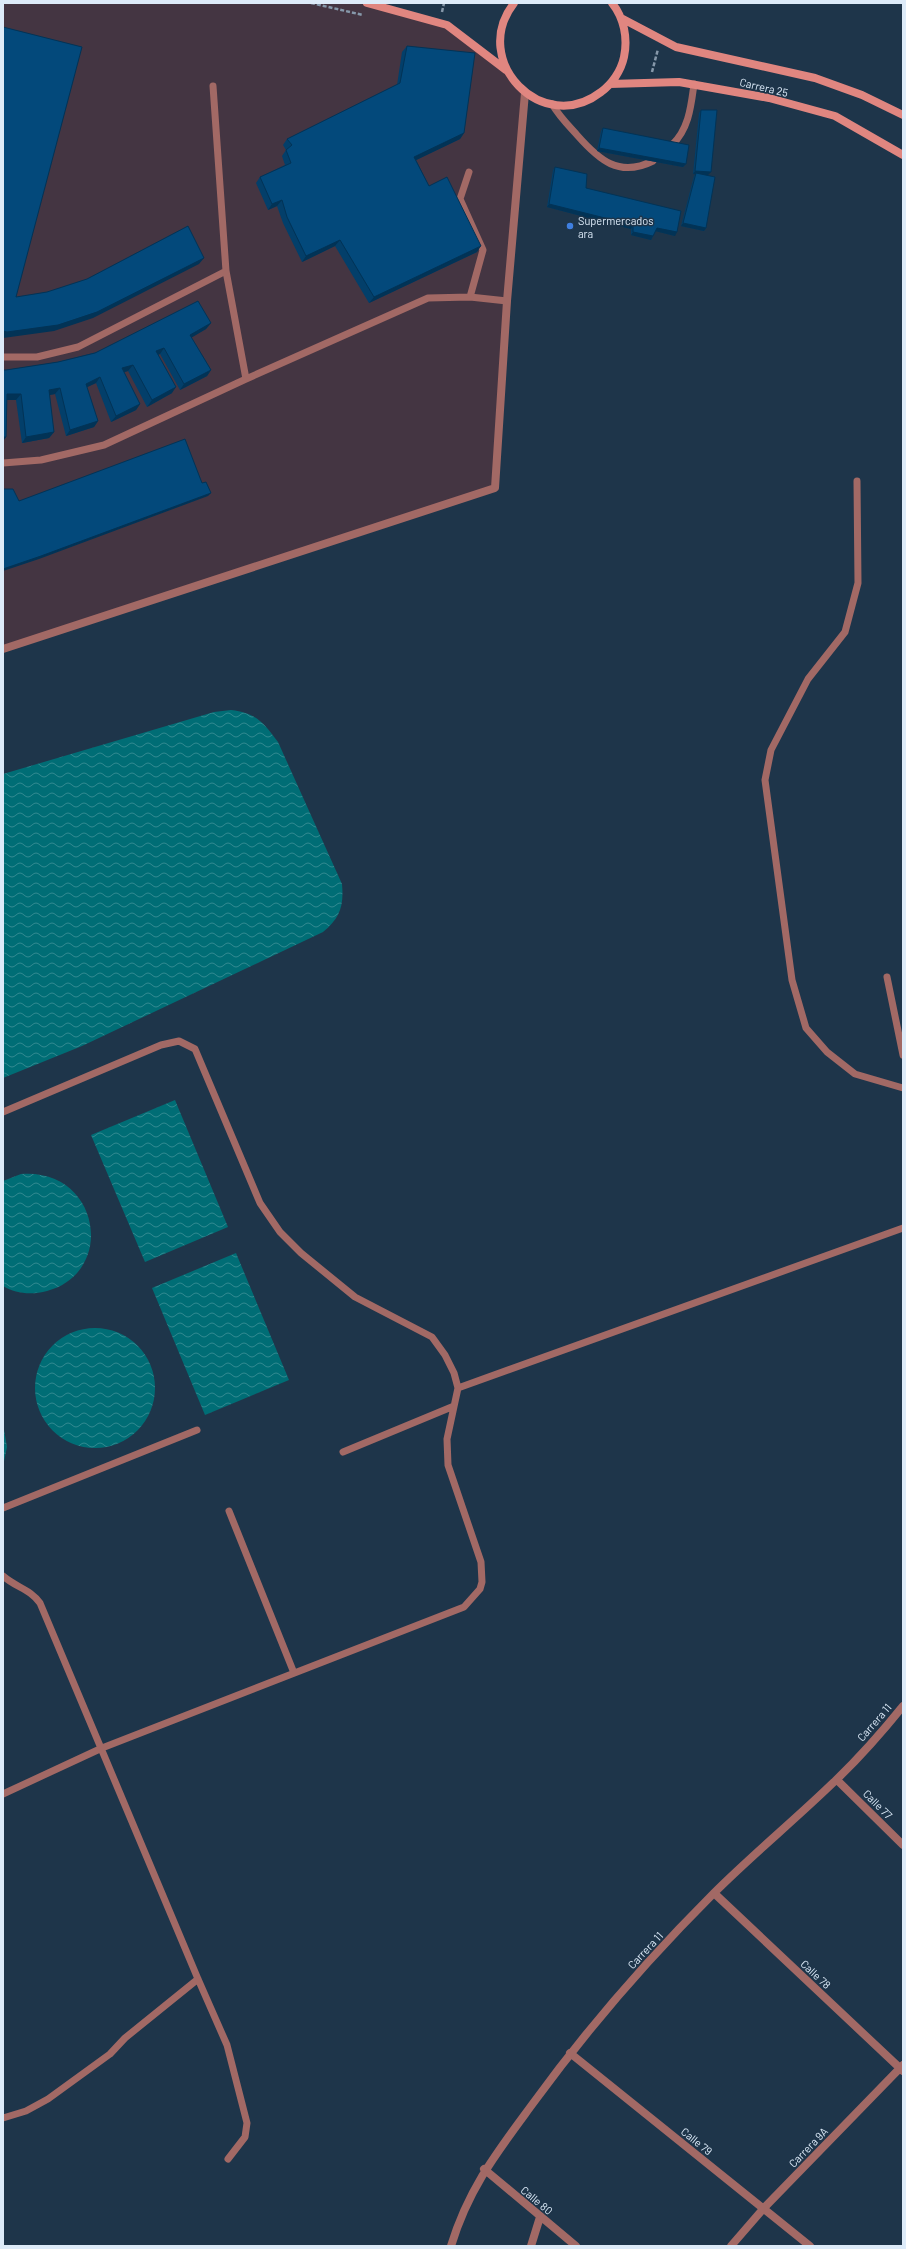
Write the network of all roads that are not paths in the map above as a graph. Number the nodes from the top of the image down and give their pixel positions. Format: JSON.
{"nodes":[{"id":1,"x":367,"y":3,"type":"edge"},
{"id":2,"x":514,"y":3,"type":"edge"},
{"id":3,"x":612,"y":3,"type":"edge"},
{"id":4,"x":621,"y":18,"type":"junction"},
{"id":5,"x":506,"y":70,"type":"junction"},
{"id":6,"x":610,"y":84,"type":"junction"},
{"id":7,"x":694,"y":84,"type":"junction"},
{"id":8,"x":213,"y":86,"type":"dead end"},
{"id":9,"x":525,"y":93,"type":"junction"},
{"id":10,"x":552,"y":104,"type":"junction"},
{"id":11,"x":903,"y":115,"type":"edge"},
{"id":12,"x":672,"y":145,"type":"edge"},
{"id":13,"x":903,"y":155,"type":"edge"},
{"id":14,"x":653,"y":161,"type":"edge"},
{"id":15,"x":469,"y":172,"type":"dead end"},
{"id":16,"x":226,"y":271,"type":"junction"},
{"id":17,"x":470,"y":297,"type":"junction"},
{"id":18,"x":507,"y":301,"type":"junction"},
{"id":19,"x":3,"y":357,"type":"edge"},
{"id":20,"x":246,"y":378,"type":"junction"},
{"id":21,"x":3,"y":463,"type":"edge"},
{"id":22,"x":857,"y":481,"type":"dead end"},
{"id":23,"x":3,"y":649,"type":"edge"},
{"id":24,"x":887,"y":977,"type":"dead end"},
{"id":25,"x":903,"y":1055,"type":"edge"},
{"id":26,"x":903,"y":1088,"type":"edge"},
{"id":27,"x":3,"y":1112,"type":"edge"},
{"id":28,"x":903,"y":1228,"type":"edge"},
{"id":29,"x":458,"y":1388,"type":"junction"},
{"id":30,"x":454,"y":1406,"type":"junction"},
{"id":31,"x":197,"y":1430,"type":"dead end"},
{"id":32,"x":343,"y":1452,"type":"dead end"},
{"id":33,"x":3,"y":1508,"type":"edge"},
{"id":34,"x":229,"y":1511,"type":"dead end"},
{"id":35,"x":3,"y":1576,"type":"edge"},
{"id":36,"x":294,"y":1673,"type":"junction"},
{"id":37,"x":903,"y":1706,"type":"edge"},
{"id":38,"x":102,"y":1748,"type":"junction"},
{"id":39,"x":837,"y":1780,"type":"junction"},
{"id":40,"x":3,"y":1794,"type":"edge"},
{"id":41,"x":903,"y":1845,"type":"edge"},
{"id":42,"x":714,"y":1893,"type":"junction"},
{"id":43,"x":198,"y":1979,"type":"junction"},
{"id":44,"x":570,"y":2053,"type":"junction"},
{"id":45,"x":902,"y":2068,"type":"edge"},
{"id":46,"x":3,"y":2118,"type":"edge"},
{"id":47,"x":228,"y":2159,"type":"dead end"},
{"id":48,"x":484,"y":2169,"type":"junction"},
{"id":49,"x":764,"y":2209,"type":"junction"},
{"id":50,"x":540,"y":2217,"type":"junction"},
{"id":51,"x":451,"y":2246,"type":"edge"},
{"id":52,"x":531,"y":2246,"type":"edge"},
{"id":53,"x":576,"y":2246,"type":"edge"},
{"id":54,"x":731,"y":2246,"type":"edge"},
{"id":55,"x":810,"y":2246,"type":"edge"}],
"edges":[{"from":1,"to":5,"type":"main road"},
{"from":2,"to":5,"type":"main road"},
{"from":3,"to":4,"type":"main road"},
{"from":4,"to":6,"type":"main road"},
{"from":4,"to":11,"type":"main road","name":"Carrera 25"},
{"from":5,"to":9,"type":"main road"},
{"from":6,"to":7,"type":"main road","name":"Carrera 25"},
{"from":6,"to":10,"type":"main road"},
{"from":7,"to":12,"type":"lane"},
{"from":7,"to":13,"type":"main road","name":"Carrera 25"},
{"from":8,"to":16,"type":"lane"},
{"from":9,"to":10,"type":"main road"},
{"from":9,"to":18,"type":"street"},
{"from":10,"to":14,"type":"lane"},
{"from":15,"to":17,"type":"lane"},
{"from":16,"to":19,"type":"lane"},
{"from":16,"to":20,"type":"lane"},
{"from":17,"to":18,"type":"lane"},
{"from":17,"to":20,"type":"lane"},
{"from":18,"to":23,"type":"street"},
{"from":20,"to":21,"type":"lane"},
{"from":22,"to":26,"type":"lane"},
{"from":24,"to":25,"type":"lane"},
{"from":27,"to":29,"type":"lane"},
{"from":28,"to":29,"type":"lane"},
{"from":29,"to":30,"type":"lane"},
{"from":30,"to":32,"type":"lane"},
{"from":30,"to":36,"type":"lane"},
{"from":31,"to":33,"type":"lane"},
{"from":34,"to":36,"type":"lane"},
{"from":35,"to":38,"type":"lane"},
{"from":36,"to":38,"type":"lane"},
{"from":37,"to":39,"type":"street","name":"Carrera 11"},
{"from":38,"to":40,"type":"lane"},
{"from":38,"to":43,"type":"lane"},
{"from":39,"to":41,"type":"street","name":"Calle 77"},
{"from":39,"to":42,"type":"street","name":"Carrera 11"},
{"from":42,"to":44,"type":"street","name":"Carrera 11"},
{"from":42,"to":45,"type":"street","name":"Calle 78"},
{"from":43,"to":46,"type":"lane"},
{"from":43,"to":47,"type":"lane"},
{"from":44,"to":48,"type":"street","name":"Carrera 11"},
{"from":44,"to":49,"type":"street","name":"Calle 79"},
{"from":45,"to":49,"type":"street","name":"Carrera 9A"},
{"from":48,"to":50,"type":"street","name":"Calle 80"},
{"from":48,"to":51,"type":"street","name":"Carrera 11"},
{"from":49,"to":54,"type":"street","name":"Carrera 9A"},
{"from":49,"to":55,"type":"street","name":"Calle 79"},
{"from":50,"to":52,"type":"street"},
{"from":50,"to":53,"type":"street","name":"Calle 80"}]}
